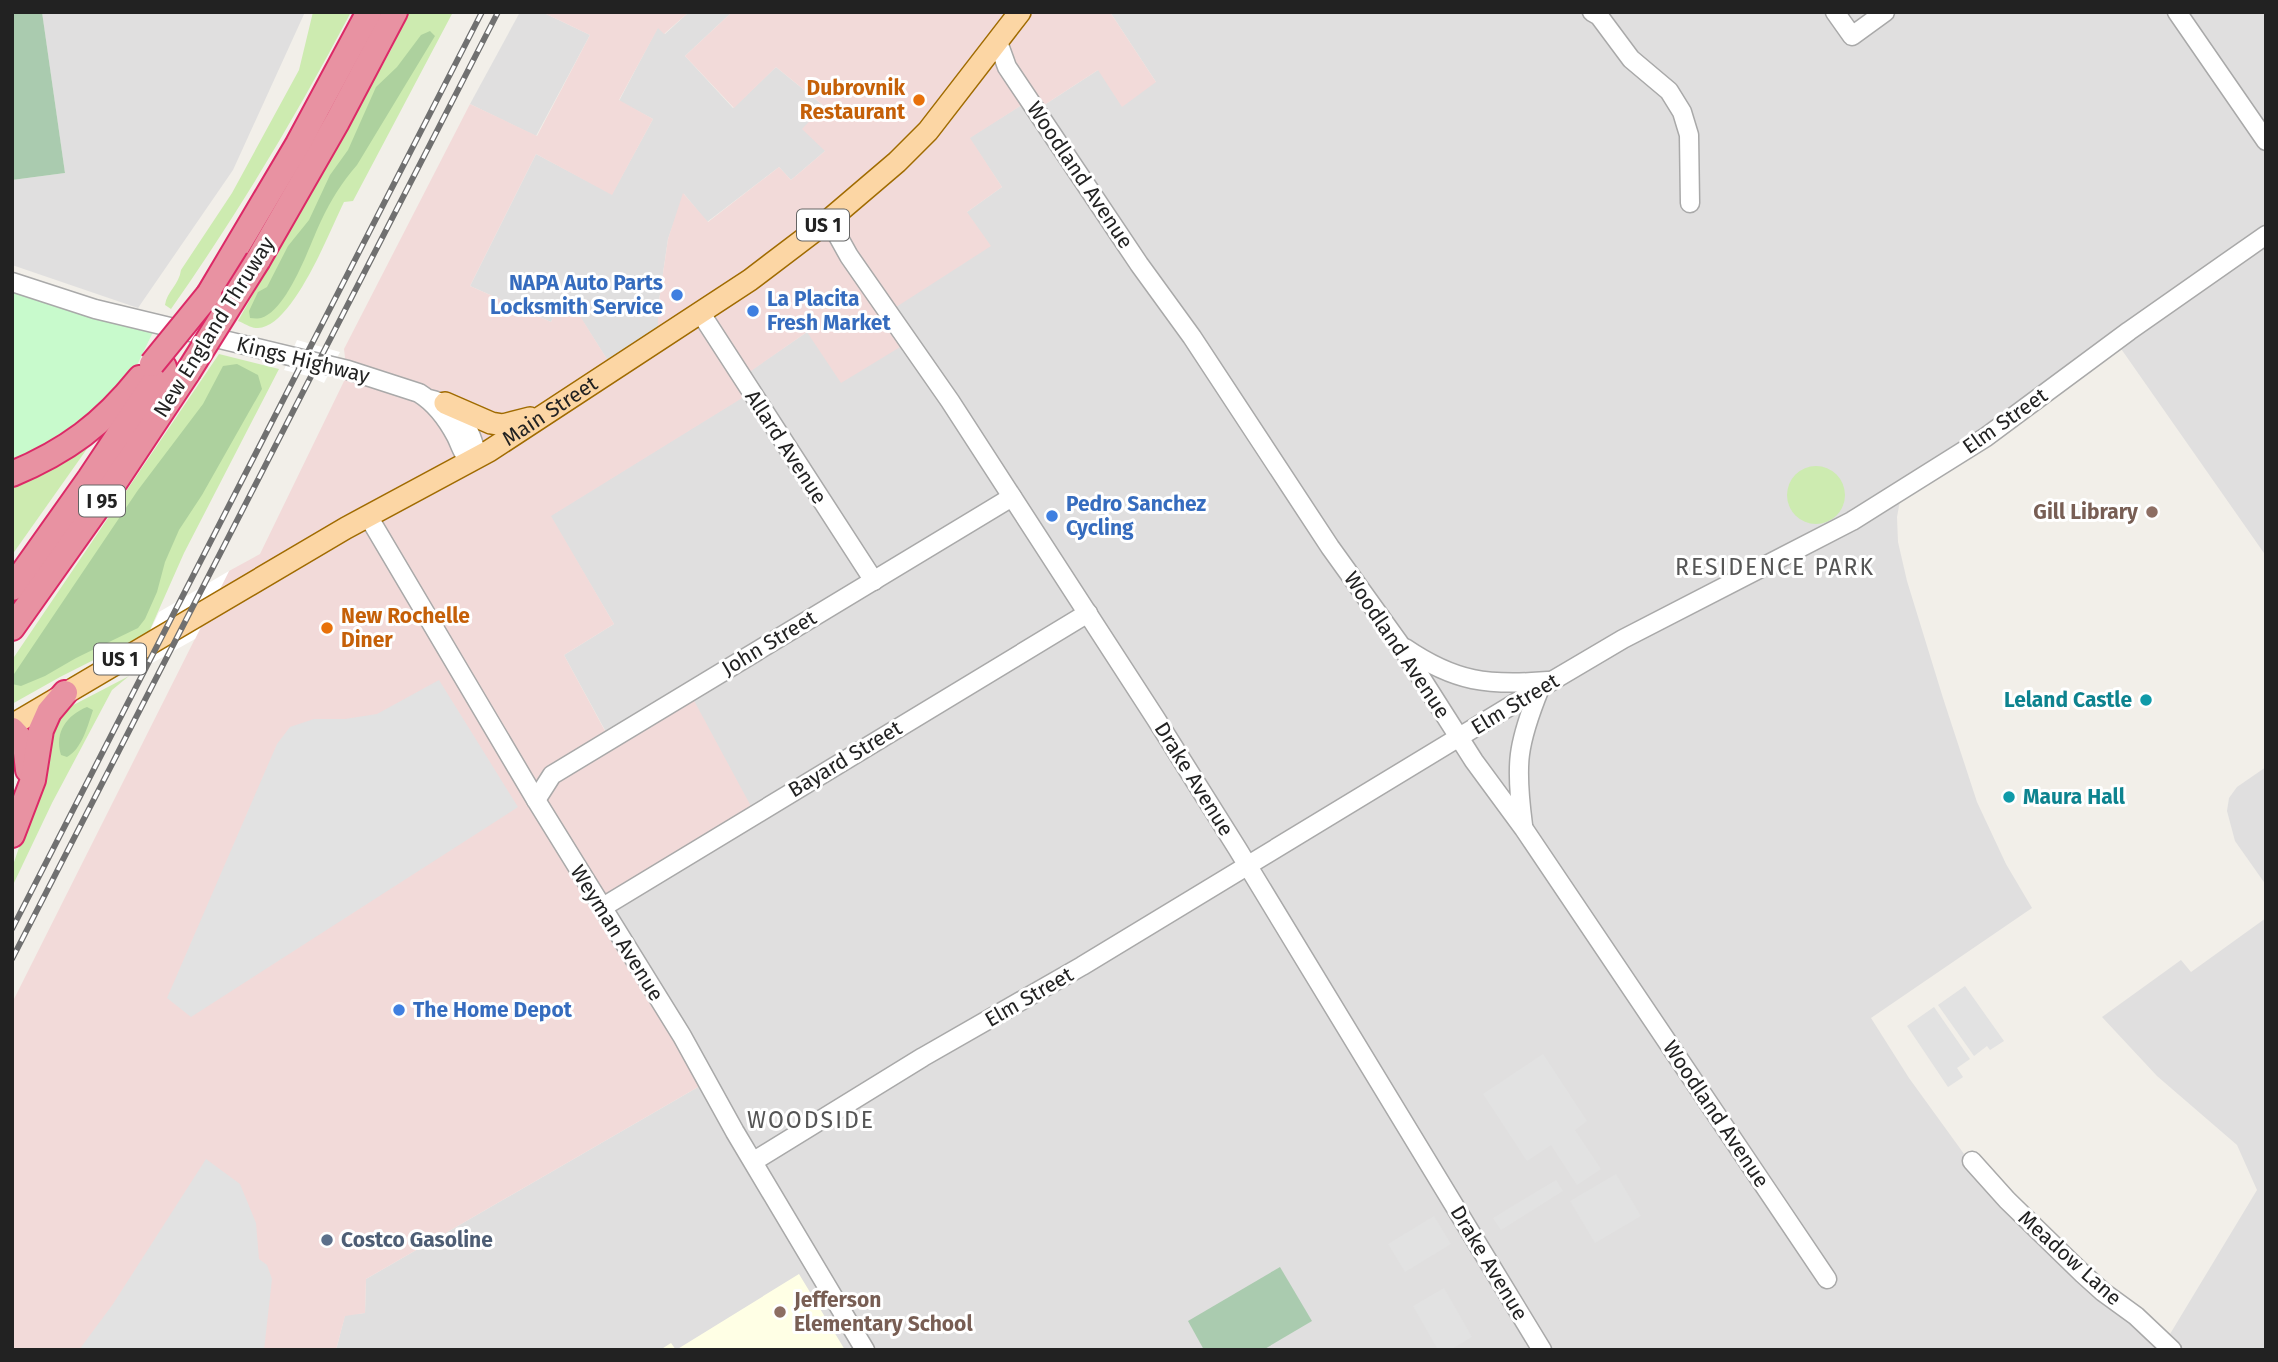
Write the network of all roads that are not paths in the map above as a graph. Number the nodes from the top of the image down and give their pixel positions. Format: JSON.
{"nodes":[{"id":1,"x":369,"y":12,"type":"edge"},
{"id":2,"x":395,"y":12,"type":"edge"},
{"id":3,"x":1592,"y":12,"type":"edge"},
{"id":4,"x":1835,"y":12,"type":"edge"},
{"id":5,"x":1885,"y":12,"type":"edge"},
{"id":6,"x":2176,"y":12,"type":"edge"},
{"id":7,"x":1011,"y":15,"type":"edge"},
{"id":8,"x":998,"y":42,"type":"junction"},
{"id":9,"x":2266,"y":141,"type":"edge"},
{"id":10,"x":1689,"y":203,"type":"dead end"},
{"id":11,"x":829,"y":220,"type":"junction"},
{"id":12,"x":2266,"y":235,"type":"edge"},
{"id":13,"x":246,"y":257,"type":"junction"},
{"id":14,"x":12,"y":282,"type":"edge"},
{"id":15,"x":700,"y":312,"type":"junction"},
{"id":16,"x":158,"y":365,"type":"junction"},
{"id":17,"x":437,"y":401,"type":"junction"},
{"id":18,"x":552,"y":412,"type":"junction"},
{"id":19,"x":471,"y":460,"type":"junction"},
{"id":20,"x":12,"y":474,"type":"edge"},
{"id":21,"x":1012,"y":497,"type":"junction"},
{"id":22,"x":368,"y":516,"type":"junction"},
{"id":23,"x":874,"y":581,"type":"junction"},
{"id":24,"x":12,"y":588,"type":"edge"},
{"id":25,"x":1088,"y":613,"type":"junction"},
{"id":26,"x":12,"y":628,"type":"edge"},
{"id":27,"x":1399,"y":643,"type":"junction"},
{"id":28,"x":1547,"y":684,"type":"junction"},
{"id":29,"x":65,"y":693,"type":"junction"},
{"id":30,"x":12,"y":727,"type":"edge"},
{"id":31,"x":1459,"y":737,"type":"junction"},
{"id":32,"x":12,"y":759,"type":"edge"},
{"id":33,"x":12,"y":778,"type":"edge"},
{"id":34,"x":536,"y":800,"type":"junction"},
{"id":35,"x":1524,"y":829,"type":"junction"},
{"id":36,"x":12,"y":833,"type":"edge"},
{"id":37,"x":1247,"y":864,"type":"junction"},
{"id":38,"x":603,"y":906,"type":"junction"},
{"id":39,"x":754,"y":1161,"type":"junction"},
{"id":40,"x":1972,"y":1161,"type":"dead end"},
{"id":41,"x":1827,"y":1279,"type":"dead end"},
{"id":42,"x":865,"y":1350,"type":"edge"},
{"id":43,"x":1542,"y":1350,"type":"edge"},
{"id":44,"x":2172,"y":1350,"type":"edge"}],
"edges":[{"from":1,"to":13,"type":"highway","name":"New England Thruway","number":"I 95"},
{"from":2,"to":13,"type":"highway","name":"New England Thruway","number":"I 95"},
{"from":3,"to":10,"type":"street"},
{"from":4,"to":5,"type":"street"},
{"from":6,"to":9,"type":"street"},
{"from":7,"to":8,"type":"main road","name":"Main Street","number":"US 1"},
{"from":8,"to":11,"type":"main road","name":"Main Street","number":"US 1"},
{"from":8,"to":27,"type":"street","name":"Woodland Avenue"},
{"from":11,"to":15,"type":"main road","name":"Main Street","number":"US 1"},
{"from":11,"to":21,"type":"street","name":"Drake Avenue"},
{"from":12,"to":28,"type":"street","name":"Elm Street"},
{"from":13,"to":16,"type":"highway","name":"New England Thruway","number":"I 95","bridge":true},
{"from":13,"to":26,"type":"highway","name":"New England Thruway","number":"I 95","bridge":true},
{"from":14,"to":17,"type":"street","name":"Kings Highway"},
{"from":15,"to":18,"type":"main road","name":"Main Street","number":"US 1"},
{"from":15,"to":23,"type":"street","name":"Allard Avenue"},
{"from":16,"to":20,"type":"highway"},
{"from":16,"to":24,"type":"highway","name":"New England Thruway","number":"I 95"},
{"from":17,"to":18,"type":"main road"},
{"from":17,"to":19,"type":"street","name":"Kings Highway"},
{"from":18,"to":19,"type":"main road","name":"Main Street","number":"US 1"},
{"from":19,"to":22,"type":"main road","name":"Main Street","number":"US 1"},
{"from":21,"to":23,"type":"street","name":"John Street"},
{"from":21,"to":25,"type":"street","name":"Drake Avenue"},
{"from":22,"to":29,"type":"main road","name":"Main Street","number":"US 1"},
{"from":22,"to":34,"type":"street","name":"Weyman Avenue"},
{"from":23,"to":34,"type":"street","name":"John Street"},
{"from":25,"to":37,"type":"street","name":"Drake Avenue"},
{"from":25,"to":38,"type":"street","name":"Bayard Street"},
{"from":27,"to":28,"type":"street"},
{"from":27,"to":31,"type":"street","name":"Woodland Avenue"},
{"from":28,"to":31,"type":"street","name":"Elm Street"},
{"from":28,"to":35,"type":"street"},
{"from":29,"to":30,"type":"main road","name":"Main Street","number":"US 1"},
{"from":29,"to":36,"type":"highway"},
{"from":30,"to":36,"type":"highway"},
{"from":31,"to":35,"type":"street","name":"Woodland Avenue"},
{"from":31,"to":37,"type":"street","name":"Elm Street"},
{"from":32,"to":33,"type":"highway"},
{"from":34,"to":38,"type":"street","name":"Weyman Avenue"},
{"from":35,"to":41,"type":"street","name":"Woodland Avenue"},
{"from":37,"to":39,"type":"street","name":"Elm Street"},
{"from":37,"to":43,"type":"street","name":"Drake Avenue"},
{"from":38,"to":39,"type":"street","name":"Weyman Avenue"},
{"from":39,"to":42,"type":"street","name":"Weyman Avenue"},
{"from":40,"to":44,"type":"street","name":"Meadow Lane"}]}
